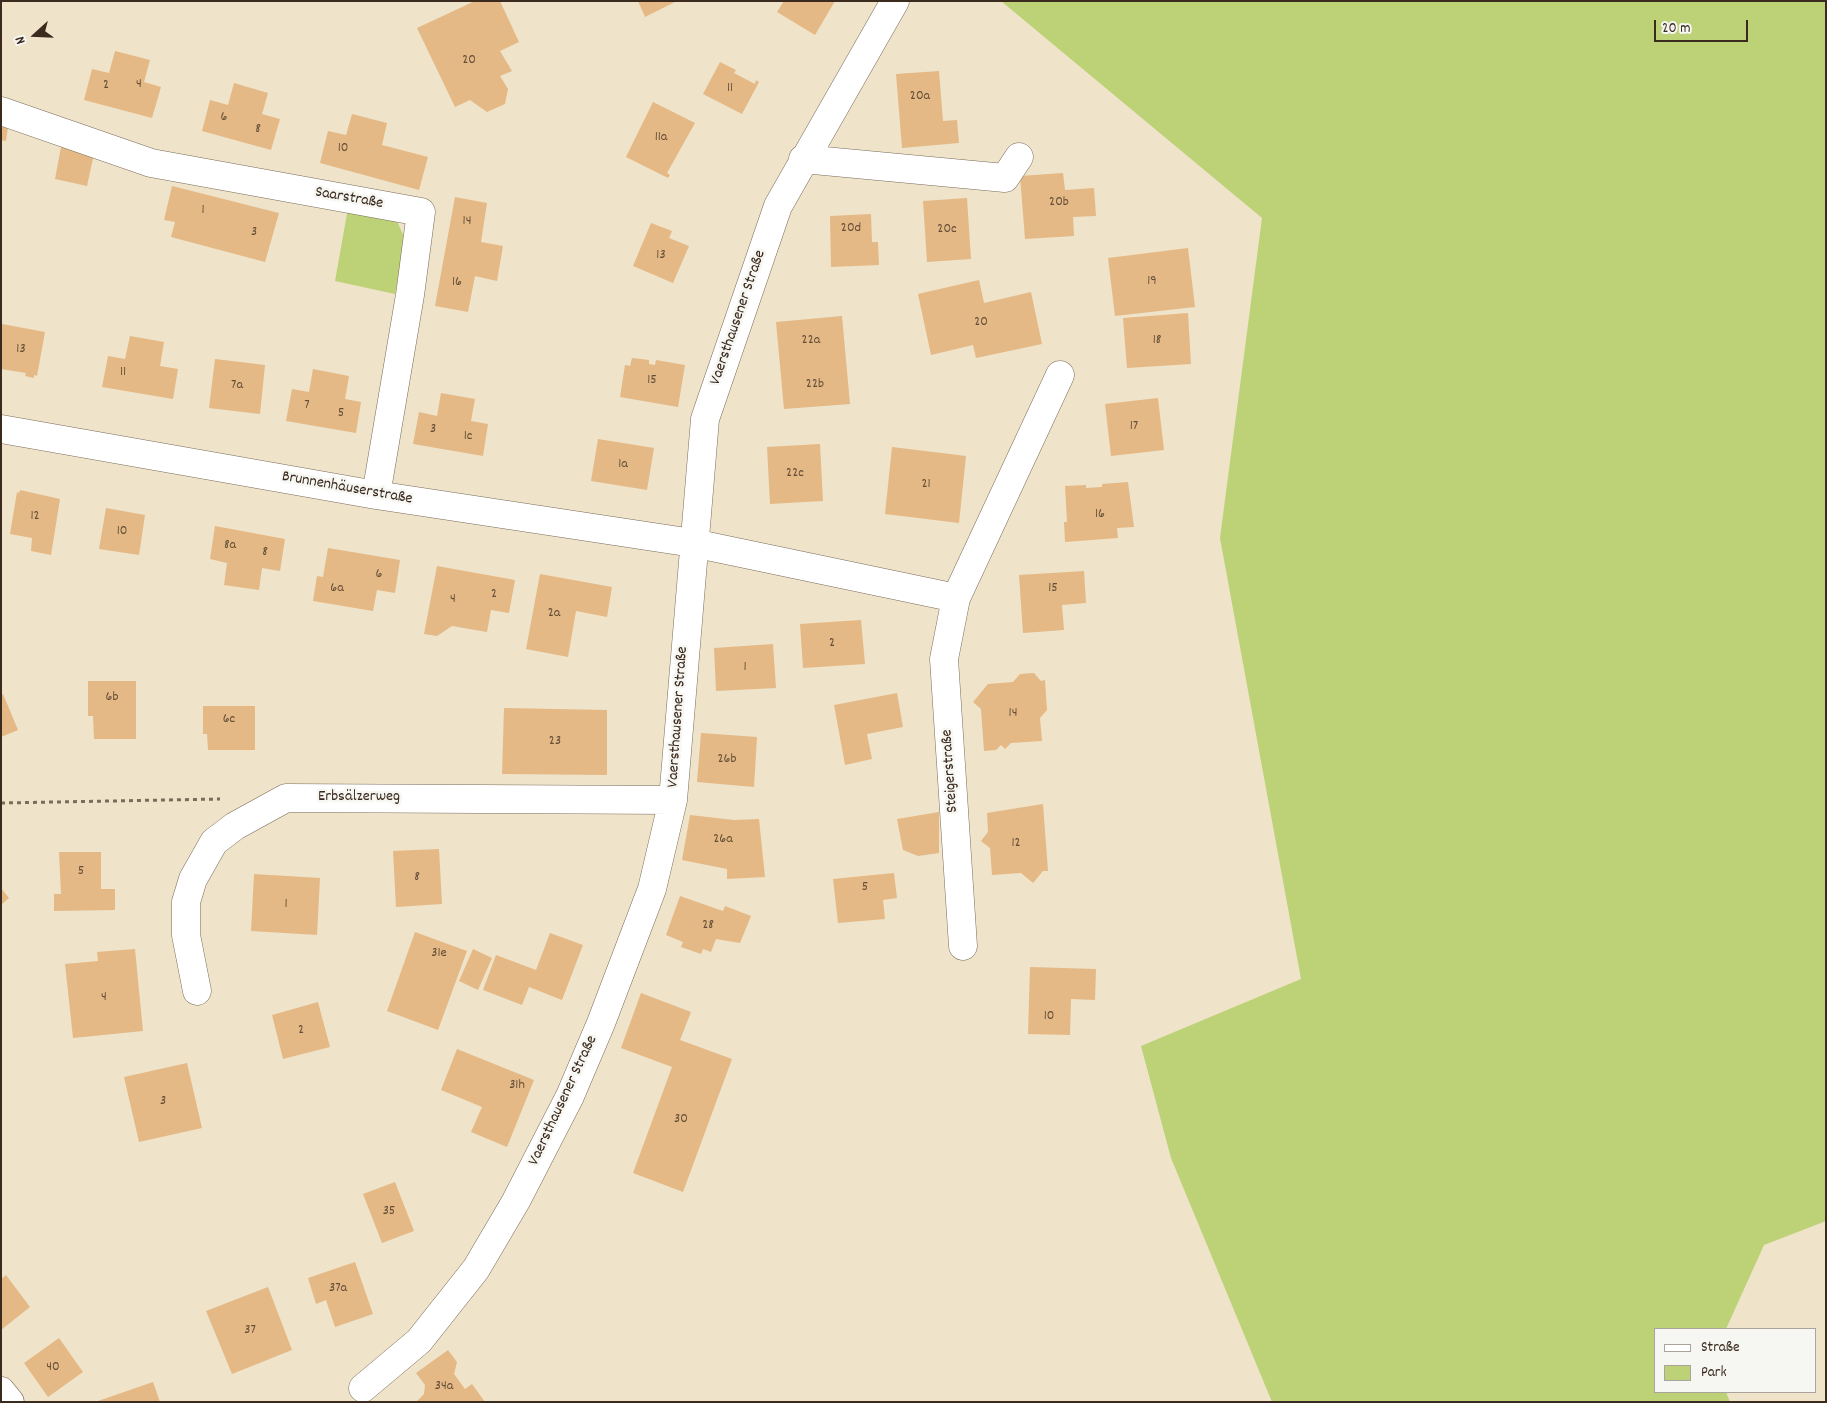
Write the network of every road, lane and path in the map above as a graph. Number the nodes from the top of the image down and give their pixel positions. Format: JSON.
{"nodes":[{"id":1,"x":895,"y":1,"type":"edge"},
{"id":2,"x":1,"y":111,"type":"edge"},
{"id":3,"x":1019,"y":158,"type":"dead end"},
{"id":4,"x":803,"y":159,"type":"junction"},
{"id":5,"x":1060,"y":375,"type":"dead end"},
{"id":6,"x":1,"y":429,"type":"edge"},
{"id":7,"x":376,"y":495,"type":"junction"},
{"id":8,"x":693,"y":543,"type":"junction"},
{"id":9,"x":956,"y":598,"type":"junction"},
{"id":10,"x":227,"y":799,"type":"dead end"},
{"id":11,"x":673,"y":800,"type":"junction"},
{"id":12,"x":1,"y":803,"type":"edge"},
{"id":13,"x":963,"y":946,"type":"dead end"},
{"id":14,"x":197,"y":991,"type":"dead end"},
{"id":15,"x":1,"y":1391,"type":"edge"},
{"id":16,"x":360,"y":1397,"type":"edge"},
{"id":17,"x":10,"y":1402,"type":"edge"}],
"edges":[{"from":1,"to":4,"type":"street","name":"Vaersthausener Straße"},
{"from":2,"to":7,"type":"street","name":"Saarstraße"},
{"from":3,"to":4,"type":"street"},
{"from":4,"to":8,"type":"street","name":"Vaersthausener Straße"},
{"from":5,"to":9,"type":"street","name":"Steigerstraße"},
{"from":6,"to":7,"type":"street","name":"Brunnenhäuserstraße"},
{"from":7,"to":8,"type":"street","name":"Brunnenhäuserstraße"},
{"from":8,"to":9,"type":"street"},
{"from":8,"to":11,"type":"street","name":"Vaersthausener Straße"},
{"from":9,"to":13,"type":"street","name":"Steigerstraße"},
{"from":10,"to":12,"type":"path"},
{"from":11,"to":14,"type":"street","name":"Erbsälzerweg"},
{"from":11,"to":16,"type":"street","name":"Vaersthausener Straße"},
{"from":15,"to":17,"type":"street"}]}
